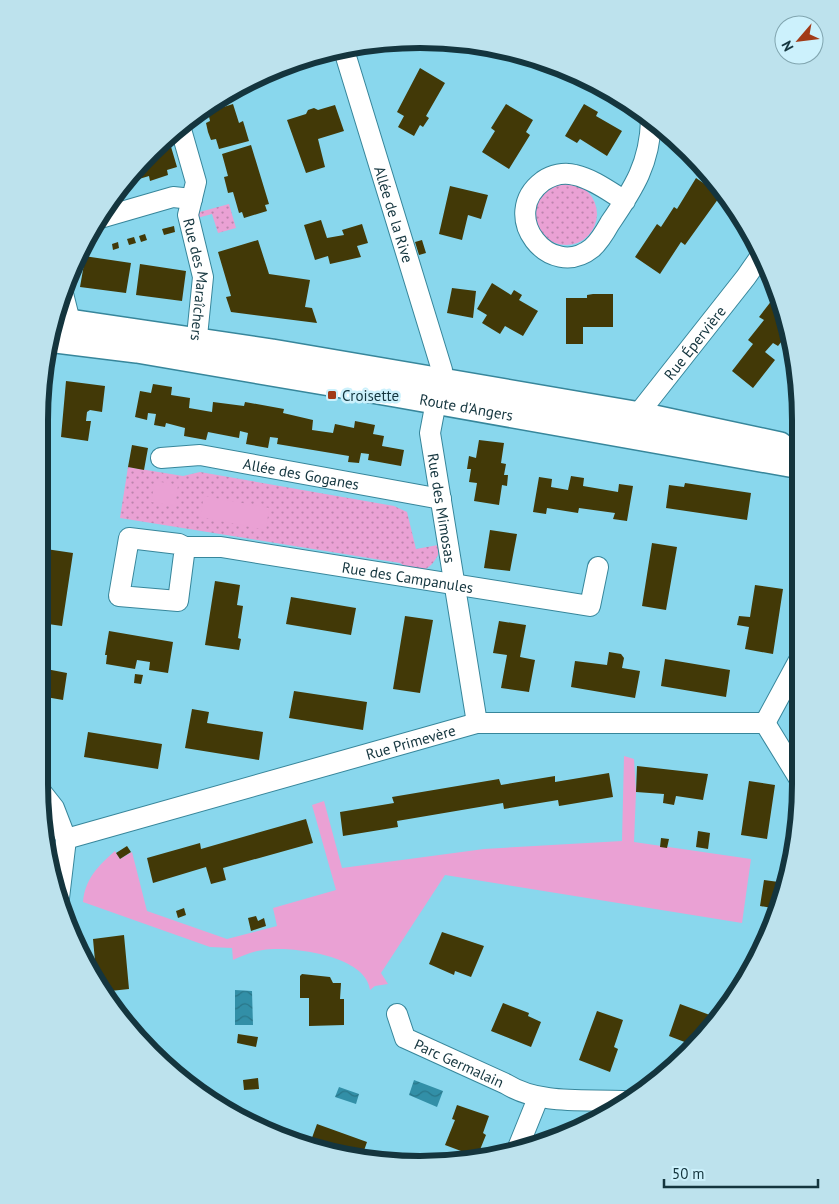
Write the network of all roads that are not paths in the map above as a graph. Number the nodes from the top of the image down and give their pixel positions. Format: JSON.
{"nodes":[{"id":1,"x":346,"y":55,"type":"edge"},
{"id":2,"x":650,"y":128,"type":"edge"},
{"id":3,"x":182,"y":133,"type":"edge"},
{"id":4,"x":192,"y":199,"type":"junction"},
{"id":5,"x":625,"y":201,"type":"junction"},
{"id":6,"x":108,"y":216,"type":"edge"},
{"id":7,"x":756,"y":262,"type":"edge"},
{"id":8,"x":62,"y":318,"type":"edge"},
{"id":9,"x":59,"y":331,"type":"edge"},
{"id":10,"x":195,"y":350,"type":"junction"},
{"id":11,"x":438,"y":392,"type":"junction"},
{"id":12,"x":636,"y":425,"type":"junction"},
{"id":13,"x":792,"y":449,"type":"edge"},
{"id":14,"x":161,"y":458,"type":"dead end"},
{"id":15,"x":792,"y":464,"type":"edge"},
{"id":16,"x":440,"y":499,"type":"junction"},
{"id":17,"x":184,"y":547,"type":"dead end"},
{"id":18,"x":598,"y":567,"type":"dead end"},
{"id":19,"x":455,"y":585,"type":"junction"},
{"id":20,"x":792,"y":673,"type":"edge"},
{"id":21,"x":765,"y":723,"type":"junction"},
{"id":22,"x":477,"y":724,"type":"junction"},
{"id":23,"x":792,"y":767,"type":"edge"},
{"id":24,"x":48,"y":800,"type":"edge"},
{"id":25,"x":66,"y":839,"type":"junction"},
{"id":26,"x":61,"y":883,"type":"edge"},
{"id":27,"x":397,"y":1014,"type":"dead end"},
{"id":28,"x":538,"y":1098,"type":"junction"},
{"id":29,"x":616,"y":1101,"type":"edge"},
{"id":30,"x":520,"y":1143,"type":"edge"}],
"edges":[{"from":1,"to":11,"type":"street","name":"Allée de la Rive"},
{"from":2,"to":5,"type":"street"},
{"from":3,"to":4,"type":"street","name":"Rue des Maraîchers"},
{"from":4,"to":6,"type":"street","name":"Rue des Maraîchers"},
{"from":4,"to":10,"type":"street","name":"Rue des Maraîchers"},
{"from":5,"to":5,"type":"street"},
{"from":7,"to":12,"type":"street","name":"Rue Épervière"},
{"from":8,"to":9,"type":"lane"},
{"from":9,"to":10,"type":"street","name":"Route d'Angers"},
{"from":10,"to":11,"type":"street","name":"Route d'Angers"},
{"from":11,"to":12,"type":"street","name":"Route d'Angers"},
{"from":11,"to":16,"type":"street","name":"Rue des Mimosas"},
{"from":12,"to":13,"type":"street","name":"Route d'Angers"},
{"from":12,"to":15,"type":"street","name":"Route d'Angers"},
{"from":14,"to":16,"type":"street","name":"Allée des Goganes"},
{"from":16,"to":19,"type":"street","name":"Rue des Mimosas"},
{"from":17,"to":19,"type":"street","name":"Rue des Campanules"},
{"from":18,"to":19,"type":"street","name":"Rue des Campanules"},
{"from":19,"to":22,"type":"street","name":"Rue des Mimosas"},
{"from":20,"to":21,"type":"street"},
{"from":21,"to":22,"type":"street","name":"Rue Primevère"},
{"from":21,"to":23,"type":"street"},
{"from":22,"to":25,"type":"street","name":"Rue Primevère"},
{"from":24,"to":25,"type":"street"},
{"from":25,"to":26,"type":"street"},
{"from":27,"to":28,"type":"street","name":"Parc Germalain"},
{"from":28,"to":29,"type":"street","name":"Parc Germalain"},
{"from":28,"to":30,"type":"street"}]}
